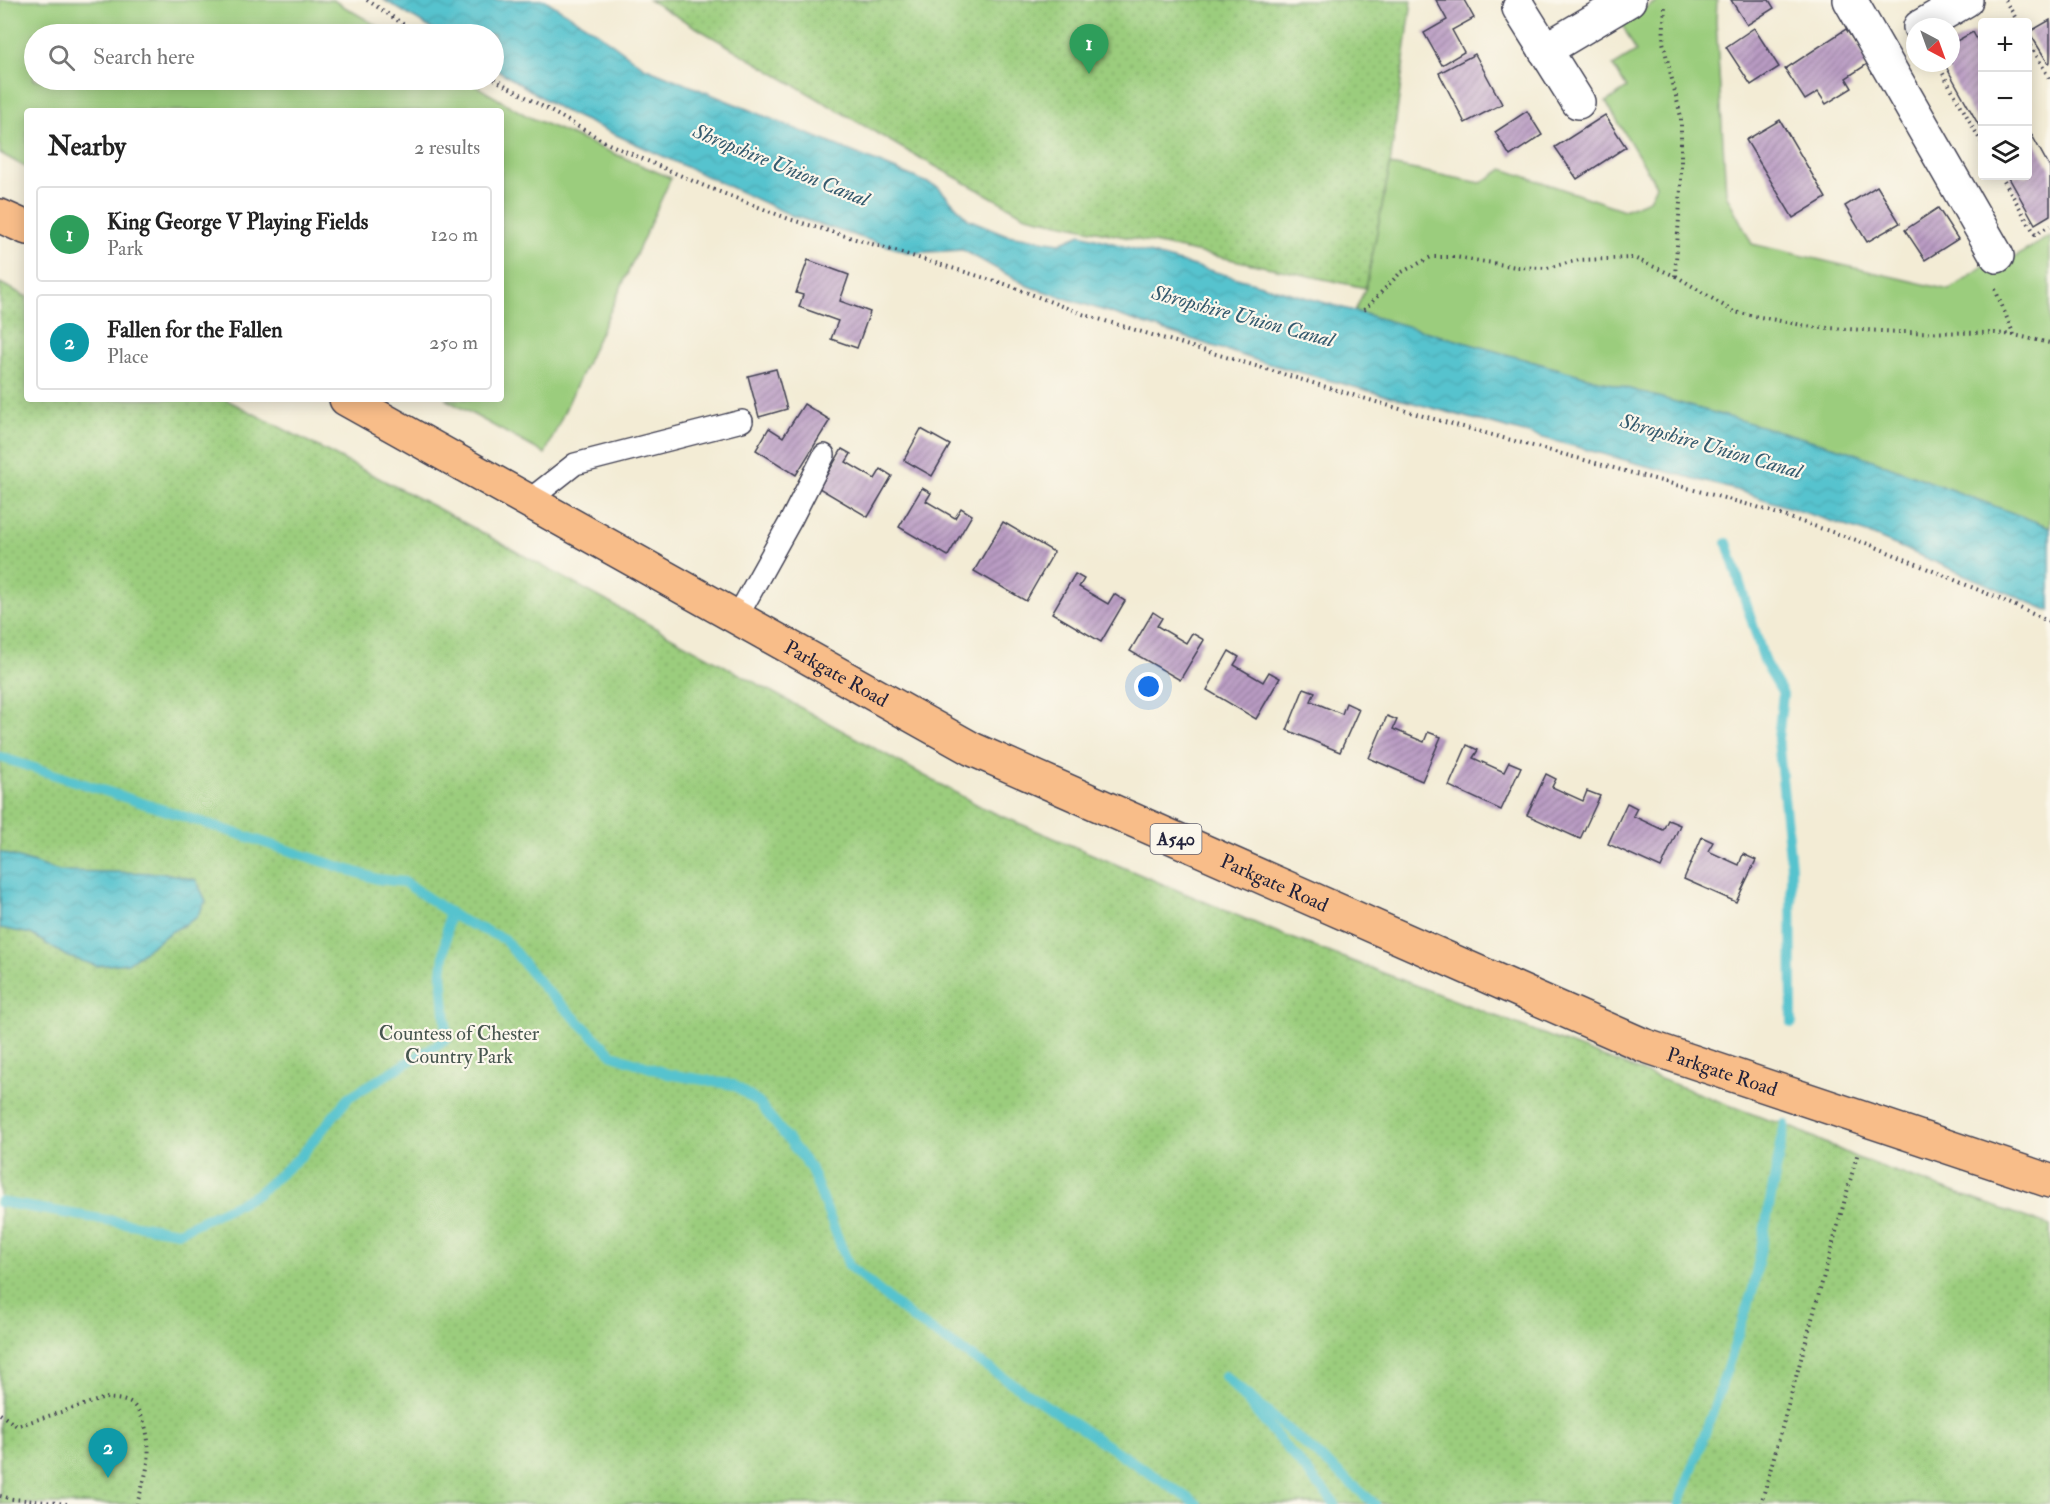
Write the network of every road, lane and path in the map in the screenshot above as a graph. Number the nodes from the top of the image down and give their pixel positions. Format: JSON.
{"nodes":[{"id":1,"x":367,"y":0,"type":"edge"},
{"id":2,"x":1629,"y":0,"type":"edge"},
{"id":3,"x":1665,"y":0,"type":"edge"},
{"id":4,"x":1850,"y":0,"type":"edge"},
{"id":5,"x":1966,"y":0,"type":"edge"},
{"id":6,"x":2005,"y":0,"type":"edge"},
{"id":7,"x":1519,"y":8,"type":"dead end"},
{"id":8,"x":1935,"y":18,"type":"edge"},
{"id":9,"x":2016,"y":18,"type":"edge"},
{"id":10,"x":403,"y":24,"type":"edge"},
{"id":11,"x":1906,"y":35,"type":"edge"},
{"id":12,"x":2032,"y":47,"type":"edge"},
{"id":13,"x":1545,"y":50,"type":"junction"},
{"id":14,"x":1879,"y":51,"type":"junction"},
{"id":15,"x":1942,"y":72,"type":"edge"},
{"id":16,"x":2050,"y":80,"type":"edge"},
{"id":17,"x":504,"y":85,"type":"edge"},
{"id":18,"x":1578,"y":102,"type":"dead end"},
{"id":19,"x":1978,"y":133,"type":"edge"},
{"id":20,"x":2003,"y":180,"type":"edge"},
{"id":21,"x":0,"y":216,"type":"edge"},
{"id":22,"x":2050,"y":226,"type":"edge"},
{"id":23,"x":24,"y":227,"type":"edge"},
{"id":24,"x":1997,"y":256,"type":"joint"},
{"id":25,"x":1676,"y":276,"type":"junction"},
{"id":26,"x":1364,"y":310,"type":"dead end"},
{"id":27,"x":2014,"y":335,"type":"junction"},
{"id":28,"x":2050,"y":343,"type":"edge"},
{"id":29,"x":351,"y":402,"type":"edge"},
{"id":30,"x":742,"y":421,"type":"dead end"},
{"id":31,"x":824,"y":455,"type":"dead end"},
{"id":32,"x":528,"y":501,"type":"junction"},
{"id":33,"x":737,"y":618,"type":"junction"},
{"id":34,"x":2050,"y":622,"type":"edge"},
{"id":35,"x":1866,"y":1119,"type":"junction"},
{"id":36,"x":2050,"y":1181,"type":"edge"},
{"id":37,"x":0,"y":1414,"type":"edge"},
{"id":38,"x":0,"y":1496,"type":"edge"},
{"id":39,"x":68,"y":1504,"type":"edge"},
{"id":40,"x":137,"y":1504,"type":"edge"},
{"id":41,"x":1761,"y":1504,"type":"edge"}],
"edges":[{"from":1,"to":10,"type":"path"},
{"from":2,"to":13,"type":"street"},
{"from":3,"to":25,"type":"path"},
{"from":4,"to":14,"type":"street"},
{"from":5,"to":8,"type":"street"},
{"from":6,"to":9,"type":"path"},
{"from":7,"to":13,"type":"street"},
{"from":11,"to":14,"type":"street"},
{"from":12,"to":16,"type":"path"},
{"from":13,"to":18,"type":"street"},
{"from":14,"to":24,"type":"street"},
{"from":15,"to":19,"type":"path"},
{"from":17,"to":34,"type":"path"},
{"from":20,"to":22,"type":"path"},
{"from":21,"to":23,"type":"main road"},
{"from":24,"to":27,"type":"path"},
{"from":25,"to":26,"type":"path"},
{"from":25,"to":27,"type":"path"},
{"from":27,"to":28,"type":"path"},
{"from":29,"to":32,"type":"main road","name":"Parkgate Road","number":"A540"},
{"from":30,"to":32,"type":"lane"},
{"from":31,"to":33,"type":"lane"},
{"from":32,"to":33,"type":"main road","name":"Parkgate Road","number":"A540"},
{"from":33,"to":35,"type":"main road","name":"Parkgate Road","number":"A540"},
{"from":35,"to":36,"type":"main road","name":"Parkgate Road","number":"A540"},
{"from":35,"to":41,"type":"path"},
{"from":37,"to":40,"type":"path"},
{"from":38,"to":39,"type":"path"}]}
